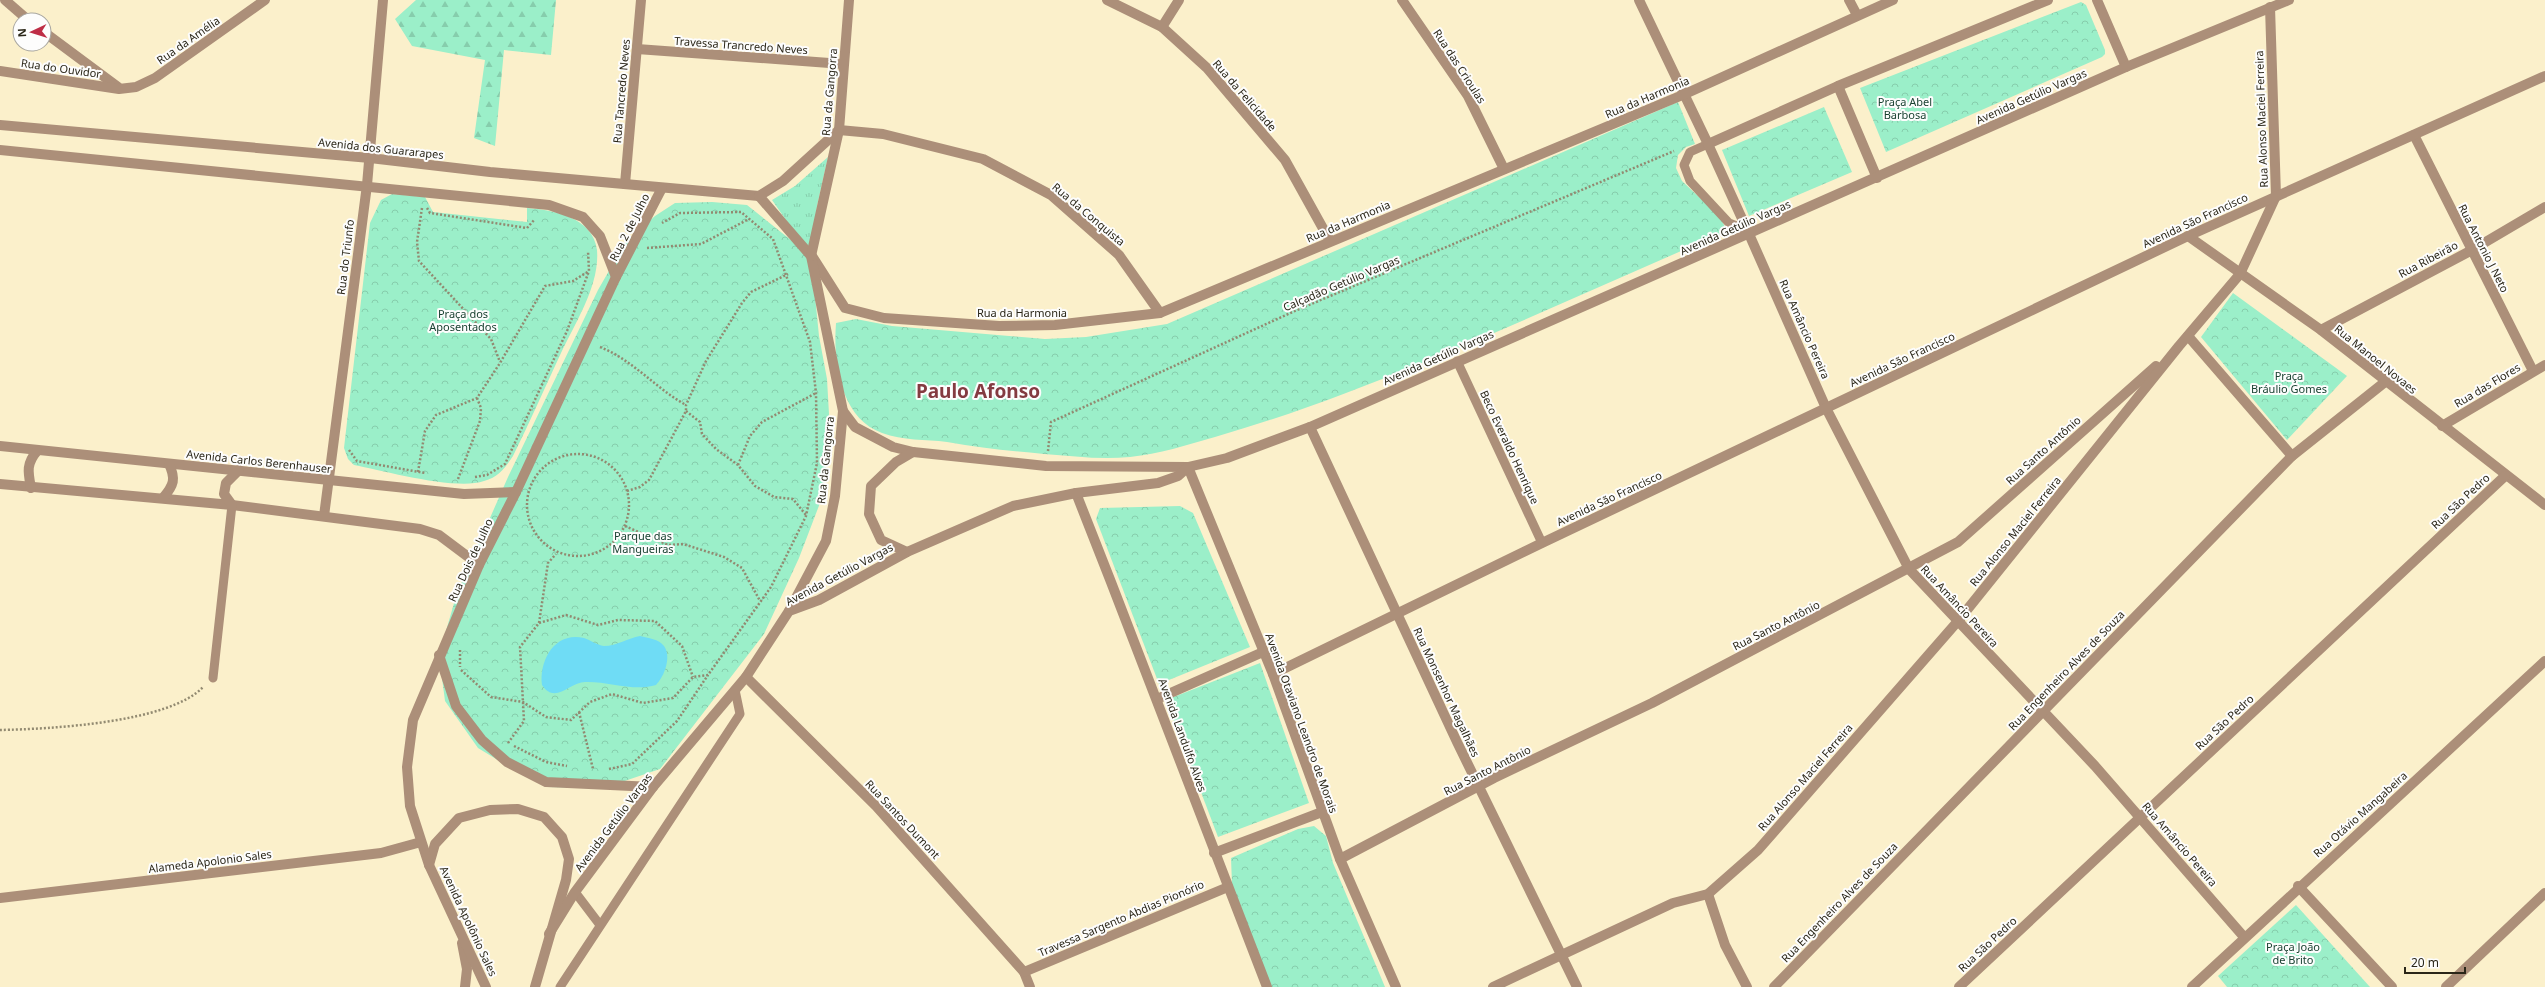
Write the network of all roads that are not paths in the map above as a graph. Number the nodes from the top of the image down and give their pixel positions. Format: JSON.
{"nodes":[{"id":1,"x":5,"y":0,"type":"edge"},
{"id":2,"x":265,"y":0,"type":"edge"},
{"id":3,"x":382,"y":0,"type":"edge"},
{"id":4,"x":641,"y":0,"type":"edge"},
{"id":5,"x":849,"y":0,"type":"edge"},
{"id":6,"x":1107,"y":0,"type":"edge"},
{"id":7,"x":1179,"y":0,"type":"edge"},
{"id":8,"x":1402,"y":0,"type":"edge"},
{"id":9,"x":1639,"y":0,"type":"edge"},
{"id":10,"x":1849,"y":0,"type":"edge"},
{"id":11,"x":1893,"y":0,"type":"edge"},
{"id":12,"x":2048,"y":0,"type":"edge"},
{"id":13,"x":2097,"y":0,"type":"edge"},
{"id":14,"x":2289,"y":0,"type":"edge"},
{"id":15,"x":2270,"y":7,"type":"junction"},
{"id":16,"x":19,"y":12,"type":"edge"},
{"id":17,"x":1857,"y":15,"type":"junction"},
{"id":18,"x":1162,"y":27,"type":"junction"},
{"id":19,"x":52,"y":38,"type":"edge"},
{"id":20,"x":637,"y":49,"type":"junction"},
{"id":21,"x":843,"y":64,"type":"junction"},
{"id":22,"x":2126,"y":66,"type":"junction"},
{"id":23,"x":0,"y":71,"type":"edge"},
{"id":24,"x":2545,"y":76,"type":"edge"},
{"id":25,"x":1838,"y":86,"type":"junction"},
{"id":26,"x":119,"y":88,"type":"junction"},
{"id":27,"x":1685,"y":94,"type":"junction"},
{"id":28,"x":0,"y":125,"type":"edge"},
{"id":29,"x":839,"y":130,"type":"junction"},
{"id":30,"x":2414,"y":135,"type":"junction"},
{"id":31,"x":1708,"y":144,"type":"junction"},
{"id":32,"x":0,"y":150,"type":"edge"},
{"id":33,"x":370,"y":158,"type":"junction"},
{"id":34,"x":1504,"y":169,"type":"junction"},
{"id":35,"x":1877,"y":178,"type":"junction"},
{"id":36,"x":625,"y":184,"type":"junction"},
{"id":37,"x":366,"y":185,"type":"junction"},
{"id":38,"x":662,"y":188,"type":"junction"},
{"id":39,"x":759,"y":196,"type":"junction"},
{"id":40,"x":2276,"y":196,"type":"junction"},
{"id":41,"x":2545,"y":207,"type":"edge"},
{"id":42,"x":1748,"y":232,"type":"junction"},
{"id":43,"x":2188,"y":236,"type":"junction"},
{"id":44,"x":1330,"y":241,"type":"junction"},
{"id":45,"x":2472,"y":250,"type":"junction"},
{"id":46,"x":811,"y":256,"type":"junction"},
{"id":47,"x":2240,"y":274,"type":"junction"},
{"id":48,"x":616,"y":277,"type":"junction"},
{"id":49,"x":1160,"y":313,"type":"junction"},
{"id":50,"x":2321,"y":330,"type":"junction"},
{"id":51,"x":2188,"y":336,"type":"junction"},
{"id":52,"x":2179,"y":346,"type":"junction"},
{"id":53,"x":1457,"y":361,"type":"junction"},
{"id":54,"x":2545,"y":365,"type":"edge"},
{"id":55,"x":2533,"y":372,"type":"junction"},
{"id":56,"x":2385,"y":382,"type":"junction"},
{"id":57,"x":1826,"y":408,"type":"junction"},
{"id":58,"x":843,"y":411,"type":"junction"},
{"id":59,"x":2442,"y":426,"type":"junction"},
{"id":60,"x":1310,"y":427,"type":"junction"},
{"id":61,"x":0,"y":446,"type":"edge"},
{"id":62,"x":37,"y":451,"type":"junction"},
{"id":63,"x":913,"y":452,"type":"junction"},
{"id":64,"x":2292,"y":456,"type":"junction"},
{"id":65,"x":169,"y":464,"type":"junction"},
{"id":66,"x":1188,"y":467,"type":"junction"},
{"id":67,"x":239,"y":470,"type":"junction"},
{"id":68,"x":2505,"y":476,"type":"junction"},
{"id":69,"x":328,"y":480,"type":"junction"},
{"id":70,"x":0,"y":484,"type":"edge"},
{"id":71,"x":31,"y":488,"type":"junction"},
{"id":72,"x":516,"y":492,"type":"junction"},
{"id":73,"x":1076,"y":493,"type":"junction"},
{"id":74,"x":164,"y":498,"type":"junction"},
{"id":75,"x":232,"y":505,"type":"junction"},
{"id":76,"x":2545,"y":505,"type":"edge"},
{"id":77,"x":324,"y":516,"type":"junction"},
{"id":78,"x":1542,"y":543,"type":"junction"},
{"id":79,"x":906,"y":552,"type":"junction"},
{"id":80,"x":479,"y":565,"type":"junction"},
{"id":81,"x":1909,"y":569,"type":"junction"},
{"id":82,"x":789,"y":612,"type":"junction"},
{"id":83,"x":1397,"y":614,"type":"junction"},
{"id":84,"x":1958,"y":621,"type":"junction"},
{"id":85,"x":1263,"y":652,"type":"junction"},
{"id":86,"x":440,"y":656,"type":"junction"},
{"id":87,"x":2545,"y":661,"type":"edge"},
{"id":88,"x":1273,"y":674,"type":"junction"},
{"id":89,"x":746,"y":677,"type":"junction"},
{"id":90,"x":213,"y":678,"type":"road end"},
{"id":91,"x":735,"y":690,"type":"junction"},
{"id":92,"x":1157,"y":699,"type":"junction"},
{"id":93,"x":2042,"y":712,"type":"junction"},
{"id":94,"x":653,"y":787,"type":"junction"},
{"id":95,"x":1479,"y":787,"type":"junction"},
{"id":96,"x":1322,"y":812,"type":"junction"},
{"id":97,"x":2140,"y":816,"type":"junction"},
{"id":98,"x":421,"y":842,"type":"junction"},
{"id":99,"x":1214,"y":853,"type":"junction"},
{"id":100,"x":1340,"y":859,"type":"junction"},
{"id":101,"x":429,"y":865,"type":"junction"},
{"id":102,"x":2298,"y":886,"type":"junction"},
{"id":103,"x":1228,"y":887,"type":"junction"},
{"id":104,"x":575,"y":892,"type":"junction"},
{"id":105,"x":2545,"y":893,"type":"edge"},
{"id":106,"x":1708,"y":894,"type":"junction"},
{"id":107,"x":0,"y":898,"type":"edge"},
{"id":108,"x":600,"y":925,"type":"junction"},
{"id":109,"x":460,"y":929,"type":"junction"},
{"id":110,"x":549,"y":934,"type":"junction"},
{"id":111,"x":2244,"y":937,"type":"junction"},
{"id":112,"x":1561,"y":954,"type":"junction"},
{"id":113,"x":1024,"y":972,"type":"junction"},
{"id":114,"x":2198,"y":985,"type":"edge"},
{"id":115,"x":465,"y":987,"type":"edge"},
{"id":116,"x":486,"y":987,"type":"edge"},
{"id":117,"x":535,"y":987,"type":"edge"},
{"id":118,"x":560,"y":987,"type":"edge"},
{"id":119,"x":1030,"y":987,"type":"edge"},
{"id":120,"x":1267,"y":987,"type":"edge"},
{"id":121,"x":1396,"y":987,"type":"edge"},
{"id":122,"x":1493,"y":987,"type":"edge"},
{"id":123,"x":1577,"y":987,"type":"edge"},
{"id":124,"x":1747,"y":987,"type":"edge"},
{"id":125,"x":1774,"y":987,"type":"edge"},
{"id":126,"x":1959,"y":987,"type":"edge"},
{"id":127,"x":2392,"y":987,"type":"edge"},
{"id":128,"x":2446,"y":987,"type":"edge"}],
"edges":[{"from":1,"to":16,"type":"street"},
{"from":2,"to":26,"type":"street","name":"Rua da Amélia"},
{"from":3,"to":33,"type":"street","name":"Rua do Triunfo"},
{"from":4,"to":20,"type":"street","name":"Rua Tancredo Neves"},
{"from":5,"to":21,"type":"street","name":"Rua da Gangorra"},
{"from":6,"to":18,"type":"street","name":"Rua da Felicidade"},
{"from":7,"to":18,"type":"street"},
{"from":8,"to":34,"type":"street","name":"Rua das Crioulas"},
{"from":9,"to":27,"type":"street","name":"Rua Amâncio Pereira"},
{"from":10,"to":17,"type":"street"},
{"from":11,"to":17,"type":"street","name":"Rua da Harmonia"},
{"from":12,"to":25,"type":"street"},
{"from":13,"to":22,"type":"street"},
{"from":14,"to":15,"type":"street","name":"Avenida Getúlio Vargas"},
{"from":15,"to":22,"type":"street","name":"Avenida Getúlio Vargas"},
{"from":15,"to":40,"type":"street","name":"Rua Alonso Maciel Ferreira"},
{"from":17,"to":27,"type":"street","name":"Rua da Harmonia"},
{"from":18,"to":44,"type":"street","name":"Rua da Felicidade"},
{"from":19,"to":26,"type":"street"},
{"from":20,"to":21,"type":"street","name":"Travessa Trancredo Neves"},
{"from":20,"to":36,"type":"street","name":"Rua Tancredo Neves"},
{"from":21,"to":29,"type":"street","name":"Rua da Gangorra"},
{"from":22,"to":35,"type":"street","name":"Avenida Getúlio Vargas"},
{"from":23,"to":26,"type":"street","name":"Rua do Ouvidor"},
{"from":24,"to":30,"type":"street","name":"Avenida São Francisco"},
{"from":25,"to":31,"type":"street"},
{"from":25,"to":35,"type":"street"},
{"from":27,"to":31,"type":"street","name":"Rua Amâncio Pereira"},
{"from":27,"to":34,"type":"street","name":"Rua da Harmonia"},
{"from":28,"to":33,"type":"street","name":"Avenida dos Guararapes"},
{"from":29,"to":39,"type":"street"},
{"from":29,"to":46,"type":"street","name":"Rua da Gangorra"},
{"from":29,"to":49,"type":"street","name":"Rua da Conquista"},
{"from":30,"to":40,"type":"street","name":"Avenida São Francisco"},
{"from":30,"to":45,"type":"street","name":"Rua Antonio J Neto"},
{"from":31,"to":42,"type":"street","name":"Rua Amâncio Pereira"},
{"from":31,"to":42,"type":"lane"},
{"from":32,"to":37,"type":"street"},
{"from":33,"to":36,"type":"street","name":"Avenida dos Guararapes"},
{"from":33,"to":37,"type":"street","name":"Rua do Triunfo"},
{"from":34,"to":44,"type":"street","name":"Rua da Harmonia"},
{"from":35,"to":42,"type":"street","name":"Avenida Getúlio Vargas"},
{"from":36,"to":38,"type":"street","name":"Avenida dos Guararapes"},
{"from":37,"to":48,"type":"street"},
{"from":37,"to":69,"type":"street","name":"Rua do Triunfo"},
{"from":38,"to":39,"type":"street","name":"Avenida dos Guararapes"},
{"from":38,"to":48,"type":"street","name":"Rua 2 de Julho"},
{"from":39,"to":46,"type":"street","name":"Rua da Gangorra"},
{"from":40,"to":43,"type":"street","name":"Avenida São Francisco"},
{"from":40,"to":47,"type":"street","name":"Rua Alonso Maciel Ferreira"},
{"from":41,"to":45,"type":"street","name":"Rua Ribeirão"},
{"from":42,"to":53,"type":"street","name":"Avenida Getúlio Vargas"},
{"from":42,"to":57,"type":"street","name":"Rua Amâncio Pereira"},
{"from":43,"to":47,"type":"street","name":"Rua Manoel Novaes"},
{"from":43,"to":57,"type":"street","name":"Avenida São Francisco"},
{"from":44,"to":49,"type":"street","name":"Rua da Harmonia"},
{"from":45,"to":50,"type":"street","name":"Rua Ribeirão"},
{"from":45,"to":55,"type":"street","name":"Rua Antonio J Neto"},
{"from":46,"to":49,"type":"street","name":"Rua da Harmonia"},
{"from":46,"to":58,"type":"street","name":"Rua da Gangorra"},
{"from":47,"to":50,"type":"street","name":"Rua Manoel Novaes"},
{"from":47,"to":51,"type":"street","name":"Rua Alonso Maciel Ferreira"},
{"from":48,"to":72,"type":"street","name":"Rua Dois de Julho"},
{"from":50,"to":56,"type":"street","name":"Rua Manoel Novaes"},
{"from":51,"to":52,"type":"street","name":"Rua Alonso Maciel Ferreira"},
{"from":51,"to":64,"type":"street"},
{"from":52,"to":81,"type":"street","name":"Rua Santo Antônio"},
{"from":52,"to":84,"type":"street","name":"Rua Alonso Maciel Ferreira"},
{"from":53,"to":60,"type":"street","name":"Avenida Getúlio Vargas"},
{"from":53,"to":78,"type":"lane","name":"Beco Everaldo Henrique"},
{"from":54,"to":55,"type":"street","name":"Rua das Flores"},
{"from":55,"to":59,"type":"street","name":"Rua das Flores"},
{"from":56,"to":59,"type":"street","name":"Rua Manoel Novaes"},
{"from":56,"to":64,"type":"street","name":"Rua Engenheiro Alves de Souza"},
{"from":57,"to":78,"type":"street","name":"Avenida São Francisco"},
{"from":57,"to":81,"type":"street","name":"Rua Amâncio Pereira"},
{"from":58,"to":63,"type":"street","name":"Avenida Getúlio Vargas"},
{"from":58,"to":82,"type":"street","name":"Rua da Gangorra"},
{"from":59,"to":68,"type":"street","name":"Rua Manoel Novaes"},
{"from":60,"to":66,"type":"street","name":"Avenida Getúlio Vargas"},
{"from":60,"to":83,"type":"street","name":"Rua Monsenhor Magalhães"},
{"from":61,"to":62,"type":"street","name":"Avenida Carlos Berenhauser"},
{"from":62,"to":65,"type":"street","name":"Avenida Carlos Berenhauser"},
{"from":62,"to":71,"type":"street"},
{"from":63,"to":66,"type":"street","name":"Avenida Getúlio Vargas"},
{"from":63,"to":79,"type":"street"},
{"from":64,"to":93,"type":"street","name":"Rua Engenheiro Alves de Souza"},
{"from":65,"to":67,"type":"street","name":"Avenida Carlos Berenhauser"},
{"from":65,"to":74,"type":"street"},
{"from":66,"to":73,"type":"street","name":"Avenida Getúlio Vargas"},
{"from":66,"to":85,"type":"street","name":"Avenida Otaviano Leandro de Morais"},
{"from":67,"to":69,"type":"street","name":"Avenida Carlos Berenhauser"},
{"from":67,"to":75,"type":"street"},
{"from":68,"to":76,"type":"street","name":"Rua Manoel Novaes"},
{"from":68,"to":97,"type":"street","name":"Rua São Pedro"},
{"from":69,"to":72,"type":"street","name":"Avenida Carlos Berenhauser"},
{"from":69,"to":77,"type":"street","name":"Rua do Triunfo"},
{"from":70,"to":71,"type":"street"},
{"from":71,"to":74,"type":"street"},
{"from":72,"to":80,"type":"street","name":"Rua Dois de Julho"},
{"from":73,"to":79,"type":"street","name":"Avenida Getúlio Vargas"},
{"from":73,"to":92,"type":"street","name":"Avenida Landulfo Alves"},
{"from":74,"to":75,"type":"street"},
{"from":75,"to":77,"type":"street"},
{"from":75,"to":90,"type":"lane"},
{"from":77,"to":80,"type":"street"},
{"from":78,"to":83,"type":"street","name":"Avenida São Francisco"},
{"from":79,"to":82,"type":"street","name":"Avenida Getúlio Vargas"},
{"from":80,"to":86,"type":"street","name":"Rua Dois de Julho"},
{"from":81,"to":84,"type":"street","name":"Rua Amâncio Pereira"},
{"from":81,"to":95,"type":"street","name":"Rua Santo Antônio"},
{"from":82,"to":89,"type":"street","name":"Avenida Getúlio Vargas"},
{"from":83,"to":88,"type":"street","name":"Avenida São Francisco"},
{"from":83,"to":95,"type":"street","name":"Rua Monsenhor Magalhães"},
{"from":84,"to":93,"type":"street","name":"Rua Amâncio Pereira"},
{"from":84,"to":106,"type":"street","name":"Rua Alonso Maciel Ferreira"},
{"from":85,"to":88,"type":"street","name":"Avenida Otaviano Leandro de Morais"},
{"from":85,"to":92,"type":"street"},
{"from":86,"to":94,"type":"street"},
{"from":86,"to":98,"type":"street","name":"Rua Dois de Julho"},
{"from":87,"to":102,"type":"street","name":"Rua Otávio Mangabeira"},
{"from":88,"to":96,"type":"street","name":"Avenida Otaviano Leandro de Morais"},
{"from":89,"to":91,"type":"street","name":"Avenida Getúlio Vargas"},
{"from":89,"to":113,"type":"street","name":"Rua Santos Dumont"},
{"from":91,"to":94,"type":"street","name":"Avenida Getúlio Vargas"},
{"from":91,"to":108,"type":"lane"},
{"from":92,"to":99,"type":"street","name":"Avenida Landulfo Alves"},
{"from":93,"to":97,"type":"street","name":"Rua Amâncio Pereira"},
{"from":93,"to":125,"type":"street","name":"Rua Engenheiro Alves de Souza"},
{"from":94,"to":104,"type":"street","name":"Avenida Getúlio Vargas"},
{"from":95,"to":100,"type":"street","name":"Rua Santo Antônio"},
{"from":95,"to":112,"type":"street","name":"Rua Monsenhor Magalhães"},
{"from":96,"to":99,"type":"street"},
{"from":96,"to":100,"type":"street","name":"Avenida Otaviano Leandro de Morais"},
{"from":97,"to":111,"type":"street","name":"Rua Amâncio Pereira"},
{"from":97,"to":126,"type":"street","name":"Rua São Pedro"},
{"from":98,"to":101,"type":"street","name":"Rua Dois de Julho"},
{"from":98,"to":107,"type":"street","name":"Alameda Apolonio Sales"},
{"from":99,"to":103,"type":"street","name":"Avenida Landulfo Alves"},
{"from":100,"to":121,"type":"street","name":"Avenida Otaviano Leandro de Morais"},
{"from":101,"to":109,"type":"street","name":"Avenida Apolônio Sales"},
{"from":101,"to":110,"type":"street"},
{"from":102,"to":111,"type":"street","name":"Rua Otávio Mangabeira"},
{"from":102,"to":127,"type":"street"},
{"from":103,"to":113,"type":"street","name":"Travessa Sargento Abdias Pionório"},
{"from":103,"to":120,"type":"street","name":"Avenida Landulfo Alves"},
{"from":104,"to":108,"type":"lane"},
{"from":104,"to":110,"type":"street","name":"Avenida Getúlio Vargas"},
{"from":105,"to":128,"type":"street"},
{"from":106,"to":112,"type":"street","name":"Rua Alonso Maciel Ferreira"},
{"from":106,"to":124,"type":"street"},
{"from":108,"to":118,"type":"lane"},
{"from":109,"to":115,"type":"street"},
{"from":109,"to":116,"type":"street","name":"Avenida Apolônio Sales"},
{"from":110,"to":117,"type":"street"},
{"from":111,"to":114,"type":"street","name":"Rua Otávio Mangabeira"},
{"from":112,"to":122,"type":"street","name":"Rua Alonso Maciel Ferreira"},
{"from":112,"to":123,"type":"street","name":"Rua Monsenhor Magalhães"},
{"from":113,"to":119,"type":"street","name":"Rua Santos Dumont"}]}
